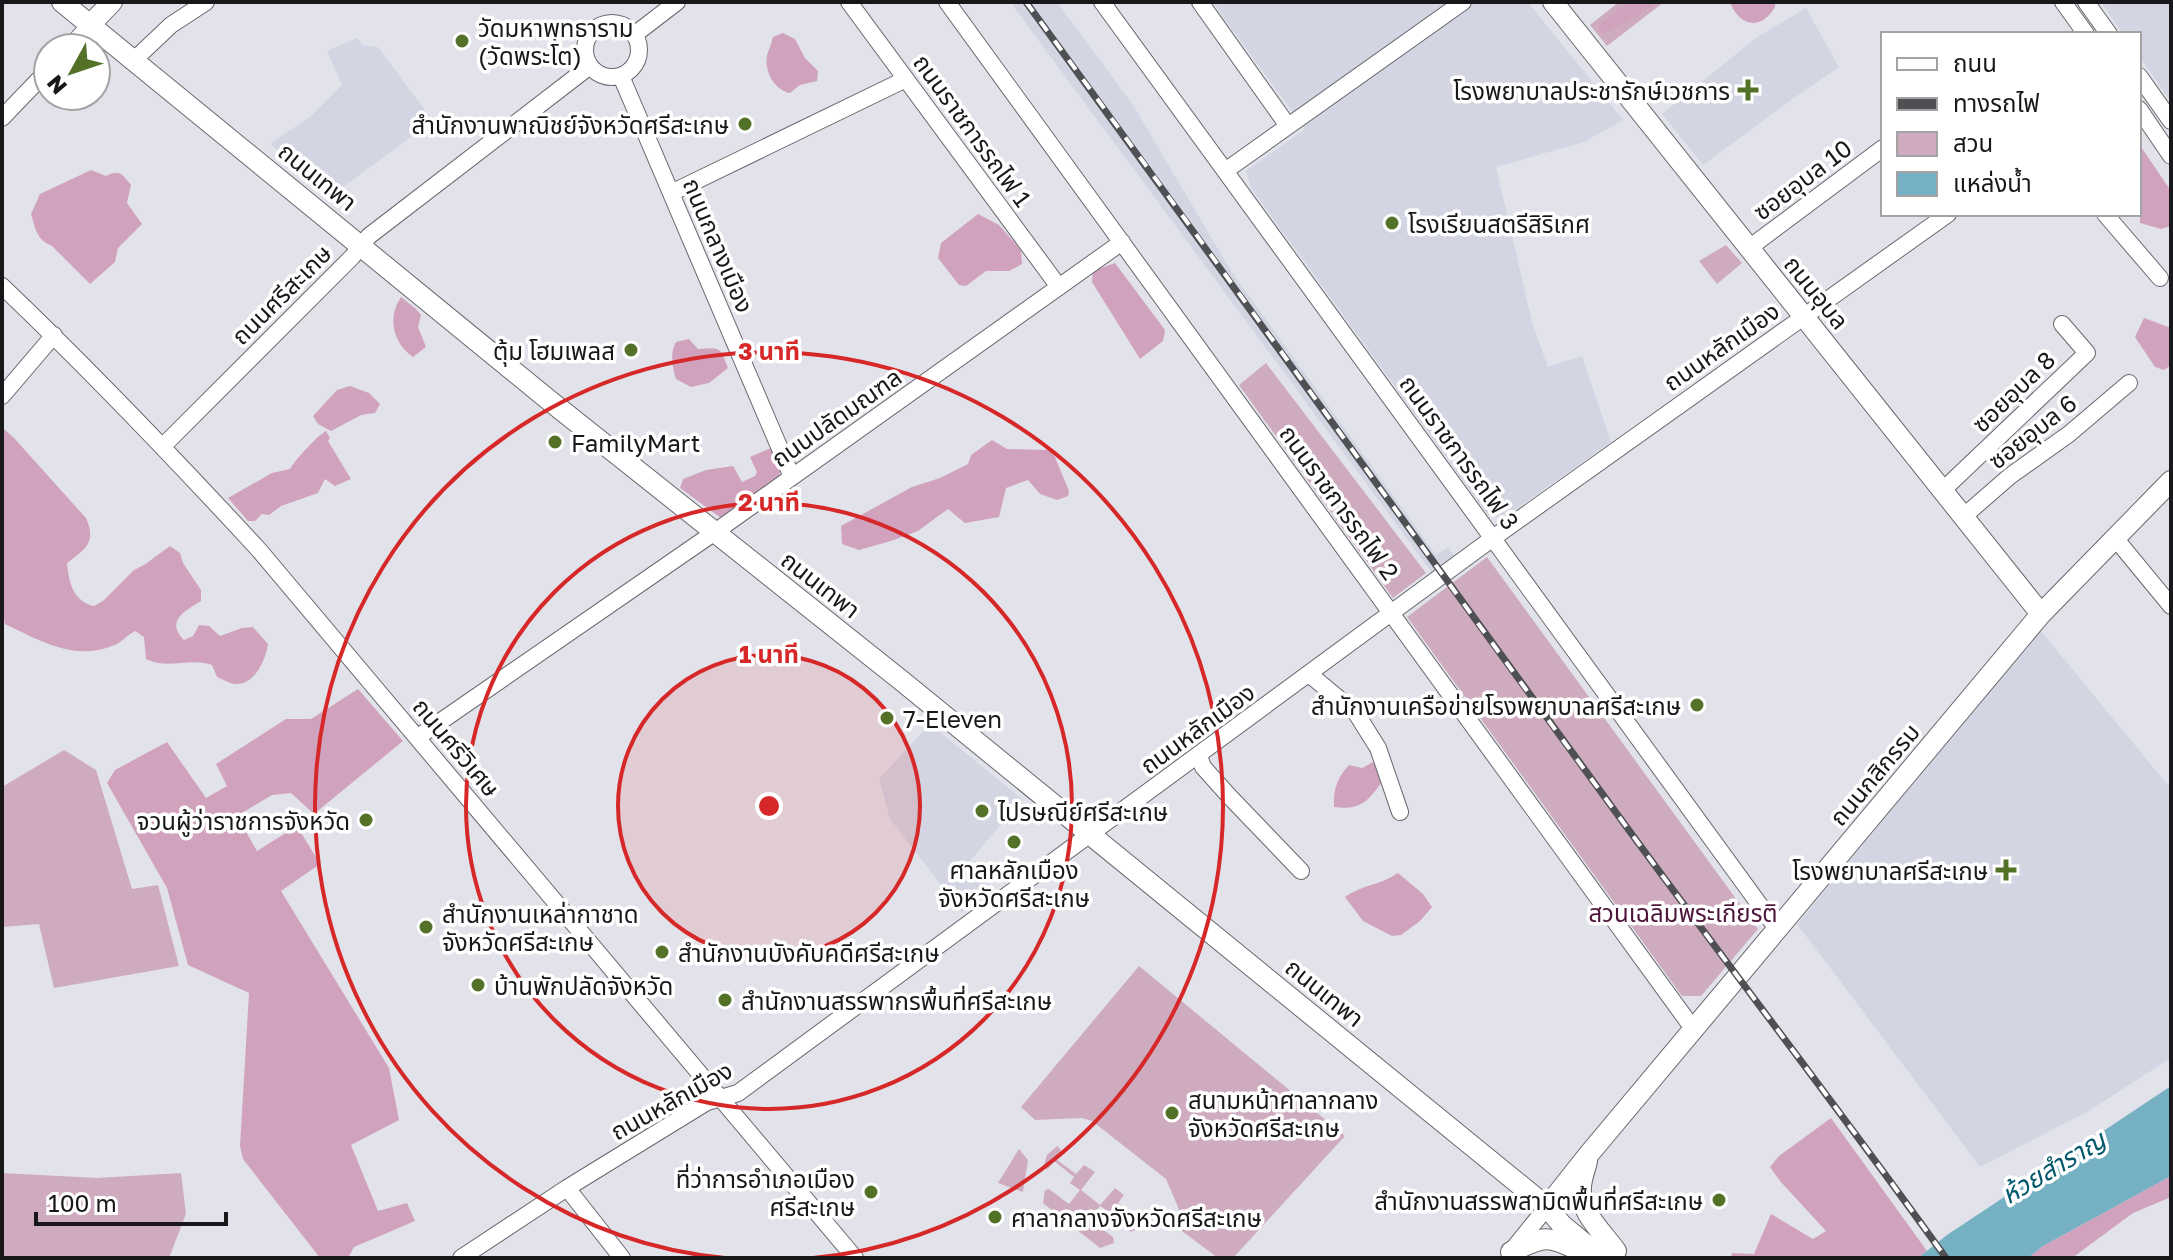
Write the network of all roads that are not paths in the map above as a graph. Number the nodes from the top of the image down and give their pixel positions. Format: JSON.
{"nodes":[{"id":1,"x":62,"y":2,"type":"edge"},
{"id":2,"x":112,"y":2,"type":"edge"},
{"id":3,"x":206,"y":2,"type":"edge"},
{"id":4,"x":677,"y":2,"type":"edge"},
{"id":5,"x":849,"y":2,"type":"edge"},
{"id":6,"x":947,"y":2,"type":"edge"},
{"id":7,"x":1102,"y":2,"type":"edge"},
{"id":8,"x":1200,"y":2,"type":"edge"},
{"id":9,"x":1463,"y":2,"type":"edge"},
{"id":10,"x":1553,"y":2,"type":"edge"},
{"id":11,"x":2063,"y":2,"type":"edge"},
{"id":12,"x":2086,"y":2,"type":"edge"},
{"id":13,"x":90,"y":25,"type":"junction"},
{"id":14,"x":84,"y":32,"type":"edge"},
{"id":15,"x":2085,"y":32,"type":"edge"},
{"id":16,"x":2108,"y":32,"type":"edge"},
{"id":17,"x":634,"y":35,"type":"junction"},
{"id":18,"x":134,"y":60,"type":"junction"},
{"id":19,"x":590,"y":66,"type":"junction"},
{"id":20,"x":621,"y":76,"type":"junction"},
{"id":21,"x":906,"y":79,"type":"junction"},
{"id":22,"x":2141,"y":79,"type":"edge"},
{"id":23,"x":32,"y":87,"type":"edge"},
{"id":24,"x":2141,"y":112,"type":"edge"},
{"id":25,"x":2,"y":118,"type":"edge"},
{"id":26,"x":2171,"y":121,"type":"edge"},
{"id":27,"x":1288,"y":126,"type":"junction"},
{"id":28,"x":1881,"y":149,"type":"edge"},
{"id":29,"x":2171,"y":156,"type":"edge"},
{"id":30,"x":1225,"y":171,"type":"junction"},
{"id":31,"x":671,"y":193,"type":"junction"},
{"id":32,"x":1945,"y":216,"type":"edge"},
{"id":33,"x":2107,"y":216,"type":"edge"},
{"id":34,"x":1122,"y":242,"type":"junction"},
{"id":35,"x":361,"y":245,"type":"junction"},
{"id":36,"x":1749,"y":248,"type":"junction"},
{"id":37,"x":2160,"y":278,"type":"dead end"},
{"id":38,"x":2,"y":286,"type":"edge"},
{"id":39,"x":1059,"y":287,"type":"junction"},
{"id":40,"x":1804,"y":317,"type":"junction"},
{"id":41,"x":2062,"y":324,"type":"dead end"},
{"id":42,"x":54,"y":335,"type":"junction"},
{"id":43,"x":2129,"y":383,"type":"dead end"},
{"id":44,"x":2,"y":396,"type":"edge"},
{"id":45,"x":163,"y":446,"type":"junction"},
{"id":46,"x":792,"y":477,"type":"junction"},
{"id":47,"x":2171,"y":481,"type":"edge"},
{"id":48,"x":1943,"y":490,"type":"junction"},
{"id":49,"x":1964,"y":516,"type":"junction"},
{"id":50,"x":715,"y":532,"type":"junction"},
{"id":51,"x":1493,"y":538,"type":"junction"},
{"id":52,"x":2115,"y":538,"type":"junction"},
{"id":53,"x":2171,"y":606,"type":"edge"},
{"id":54,"x":1392,"y":613,"type":"junction"},
{"id":55,"x":2041,"y":614,"type":"junction"},
{"id":56,"x":1309,"y":674,"type":"junction"},
{"id":57,"x":418,"y":737,"type":"junction"},
{"id":58,"x":1199,"y":756,"type":"junction"},
{"id":59,"x":1400,"y":812,"type":"dead end"},
{"id":60,"x":1091,"y":835,"type":"junction"},
{"id":61,"x":1301,"y":871,"type":"dead end"},
{"id":62,"x":1778,"y":930,"type":"junction"},
{"id":63,"x":1694,"y":1030,"type":"junction"},
{"id":64,"x":721,"y":1098,"type":"junction"},
{"id":65,"x":1589,"y":1154,"type":"junction"},
{"id":66,"x":567,"y":1188,"type":"junction"},
{"id":67,"x":1547,"y":1207,"type":"junction"},
{"id":68,"x":1508,"y":1255,"type":"edge"},
{"id":69,"x":1610,"y":1256,"type":"edge"},
{"id":70,"x":461,"y":1258,"type":"edge"},
{"id":71,"x":622,"y":1258,"type":"edge"},
{"id":72,"x":855,"y":1258,"type":"edge"}],
"edges":[{"from":1,"to":13,"type":"main road","name":"ถนนเทพา"},
{"from":2,"to":13,"type":"main road"},
{"from":3,"to":18,"type":"street"},
{"from":4,"to":17,"type":"street"},
{"from":5,"to":21,"type":"street","name":"ถนนราชการรถไฟ 1"},
{"from":6,"to":34,"type":"street","name":"ถนนราชการรถไฟ 2"},
{"from":7,"to":30,"type":"street","name":"ถนนราชการรถไฟ 3"},
{"from":8,"to":27,"type":"street"},
{"from":9,"to":27,"type":"street"},
{"from":10,"to":36,"type":"main road","name":"ถนนอุบล"},
{"from":11,"to":15,"type":"street"},
{"from":12,"to":16,"type":"street"},
{"from":13,"to":14,"type":"street"},
{"from":13,"to":18,"type":"main road","name":"ถนนเทพา"},
{"from":17,"to":19,"type":"street"},
{"from":17,"to":20,"type":"street"},
{"from":18,"to":35,"type":"main road","name":"ถนนเทพา"},
{"from":19,"to":20,"type":"street"},
{"from":19,"to":35,"type":"street","name":"ถนนศรีสะเกษ"},
{"from":20,"to":31,"type":"street","name":"ถนนกลางเมือง"},
{"from":21,"to":31,"type":"street"},
{"from":21,"to":39,"type":"street","name":"ถนนราชการรถไฟ 1"},
{"from":22,"to":26,"type":"street"},
{"from":23,"to":25,"type":"street"},
{"from":24,"to":29,"type":"street"},
{"from":27,"to":30,"type":"street"},
{"from":28,"to":36,"type":"street","name":"ซอยอุบล 10"},
{"from":30,"to":51,"type":"street","name":"ถนนราชการรถไฟ 3"},
{"from":31,"to":46,"type":"street","name":"ถนนกลางเมือง"},
{"from":32,"to":40,"type":"street","name":"ถนนหลักเมือง"},
{"from":33,"to":37,"type":"street"},
{"from":34,"to":39,"type":"street","name":"ถนนปลัดมณฑล"},
{"from":34,"to":54,"type":"street","name":"ถนนราชการรถไฟ 2"},
{"from":35,"to":45,"type":"street","name":"ถนนศรีสะเกษ"},
{"from":35,"to":50,"type":"main road","name":"ถนนเทพา"},
{"from":36,"to":40,"type":"main road","name":"ถนนอุบล"},
{"from":38,"to":42,"type":"street","name":"ถนนศรีวิเศษ"},
{"from":39,"to":46,"type":"street","name":"ถนนปลัดมณฑล"},
{"from":40,"to":48,"type":"main road","name":"ถนนอุบล"},
{"from":40,"to":51,"type":"street","name":"ถนนหลักเมือง"},
{"from":41,"to":48,"type":"street","name":"ซอยอุบล 8"},
{"from":42,"to":44,"type":"street"},
{"from":42,"to":45,"type":"street","name":"ถนนศรีวิเศษ"},
{"from":43,"to":49,"type":"street","name":"ซอยอุบล 6"},
{"from":45,"to":57,"type":"street","name":"ถนนศรีวิเศษ"},
{"from":46,"to":50,"type":"street","name":"ถนนปลัดมณฑล"},
{"from":47,"to":52,"type":"main road","name":"ถนนกสิกรรม"},
{"from":48,"to":49,"type":"main road","name":"ถนนอุบล"},
{"from":49,"to":55,"type":"main road","name":"ถนนอุบล"},
{"from":50,"to":57,"type":"street","name":"ถนนปลัดมณฑล"},
{"from":50,"to":60,"type":"main road","name":"ถนนเทพา"},
{"from":51,"to":54,"type":"street","name":"ถนนหลักเมือง"},
{"from":51,"to":62,"type":"street","name":"ถนนราชการรถไฟ 3"},
{"from":52,"to":53,"type":"street"},
{"from":52,"to":55,"type":"main road","name":"ถนนกสิกรรม"},
{"from":54,"to":56,"type":"street","name":"ถนนหลักเมือง"},
{"from":54,"to":63,"type":"street","name":"ถนนราชการรถไฟ 2"},
{"from":55,"to":62,"type":"main road","name":"ถนนกสิกรรม"},
{"from":56,"to":58,"type":"street","name":"ถนนหลักเมือง"},
{"from":56,"to":59,"type":"street"},
{"from":57,"to":64,"type":"street","name":"ถนนศรีวิเศษ"},
{"from":58,"to":60,"type":"street","name":"ถนนหลักเมือง"},
{"from":58,"to":61,"type":"street"},
{"from":60,"to":64,"type":"street","name":"ถนนหลักเมือง"},
{"from":60,"to":67,"type":"main road","name":"ถนนเทพา"},
{"from":62,"to":63,"type":"main road","name":"ถนนกสิกรรม"},
{"from":63,"to":65,"type":"main road","name":"ถนนกสิกรรม"},
{"from":64,"to":66,"type":"street","name":"ถนนหลักเมือง"},
{"from":64,"to":72,"type":"street","name":"ถนนศรีวิเศษ"},
{"from":65,"to":67,"type":"main road","name":"ถนนกสิกรรม"},
{"from":65,"to":69,"type":"main road"},
{"from":66,"to":70,"type":"street","name":"ถนนหลักเมือง"},
{"from":66,"to":71,"type":"street"},
{"from":67,"to":68,"type":"street","name":"ถนนกสิกรรม"},
{"from":67,"to":69,"type":"main road","name":"ถนนเทพา"},
{"from":68,"to":69,"type":"main road"}]}
